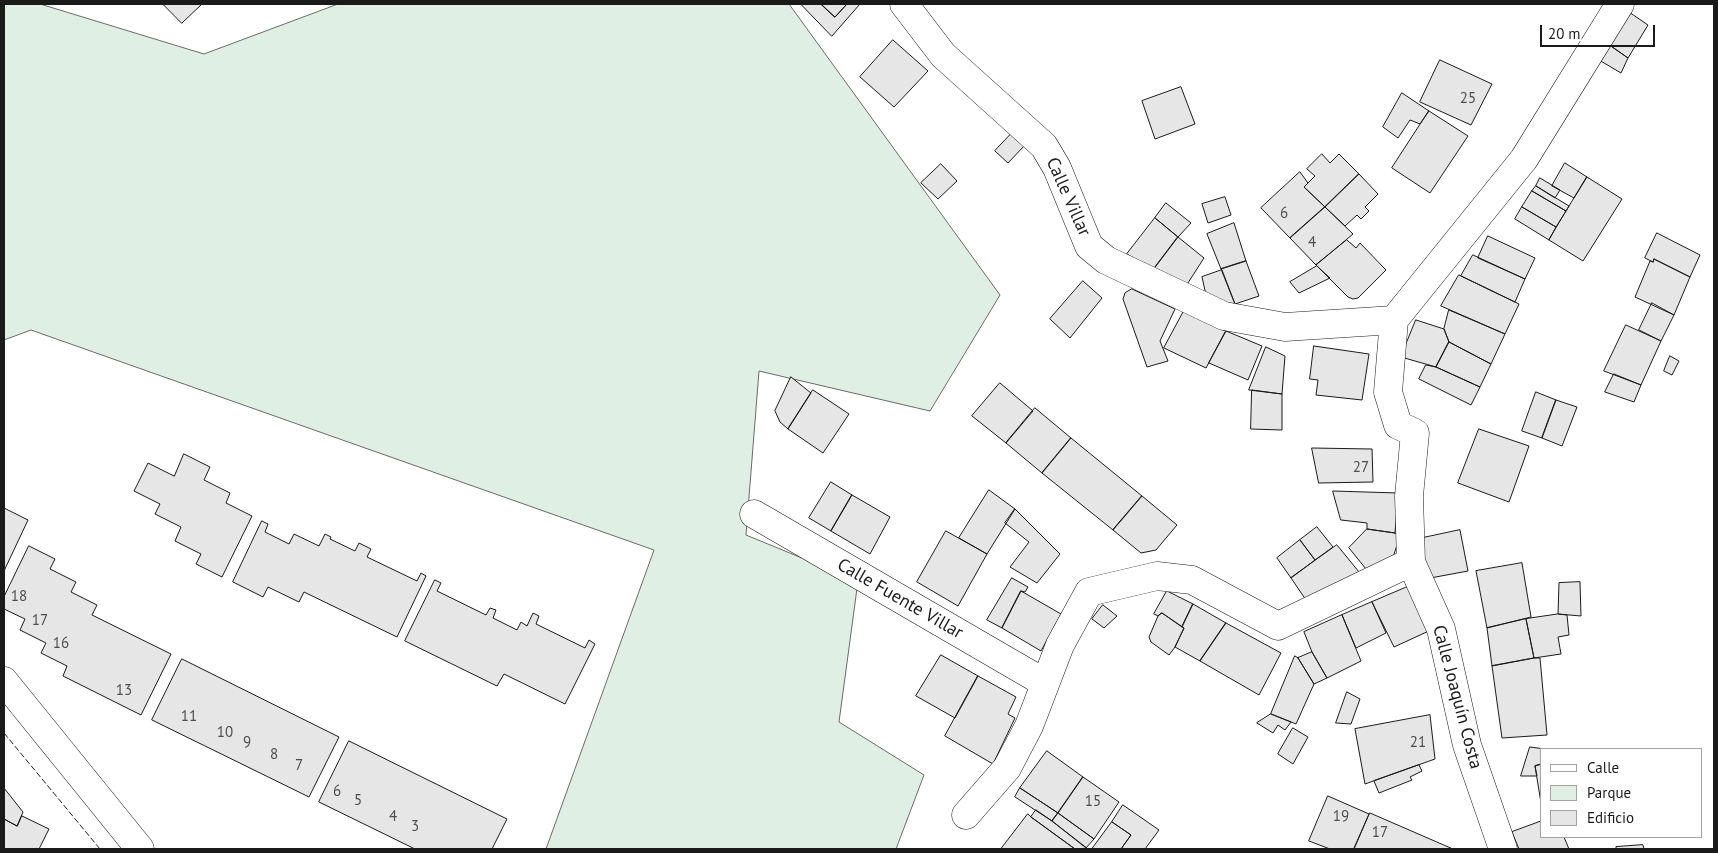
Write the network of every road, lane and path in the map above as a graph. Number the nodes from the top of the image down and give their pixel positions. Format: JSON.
{"nodes":[{"id":1,"x":904,"y":4,"type":"edge"},
{"id":2,"x":1620,"y":4,"type":"edge"},
{"id":3,"x":1394,"y":320,"type":"junction"},
{"id":4,"x":754,"y":514,"type":"dead end"},
{"id":5,"x":1411,"y":562,"type":"junction"},
{"id":6,"x":4,"y":680,"type":"edge"},
{"id":7,"x":1045,"y":683,"type":"junction"},
{"id":8,"x":966,"y":815,"type":"dead end"},
{"id":9,"x":140,"y":849,"type":"edge"},
{"id":10,"x":1503,"y":849,"type":"edge"}],
"edges":[{"from":1,"to":3,"type":"street","name":"Calle Villar"},
{"from":2,"to":3,"type":"street"},
{"from":3,"to":5,"type":"street","name":"Calle Joaquín Costa"},
{"from":4,"to":7,"type":"street","name":"Calle Fuente Villar"},
{"from":5,"to":7,"type":"street"},
{"from":5,"to":10,"type":"street","name":"Calle Joaquín Costa"},
{"from":6,"to":9,"type":"street"},
{"from":7,"to":8,"type":"street"}]}
